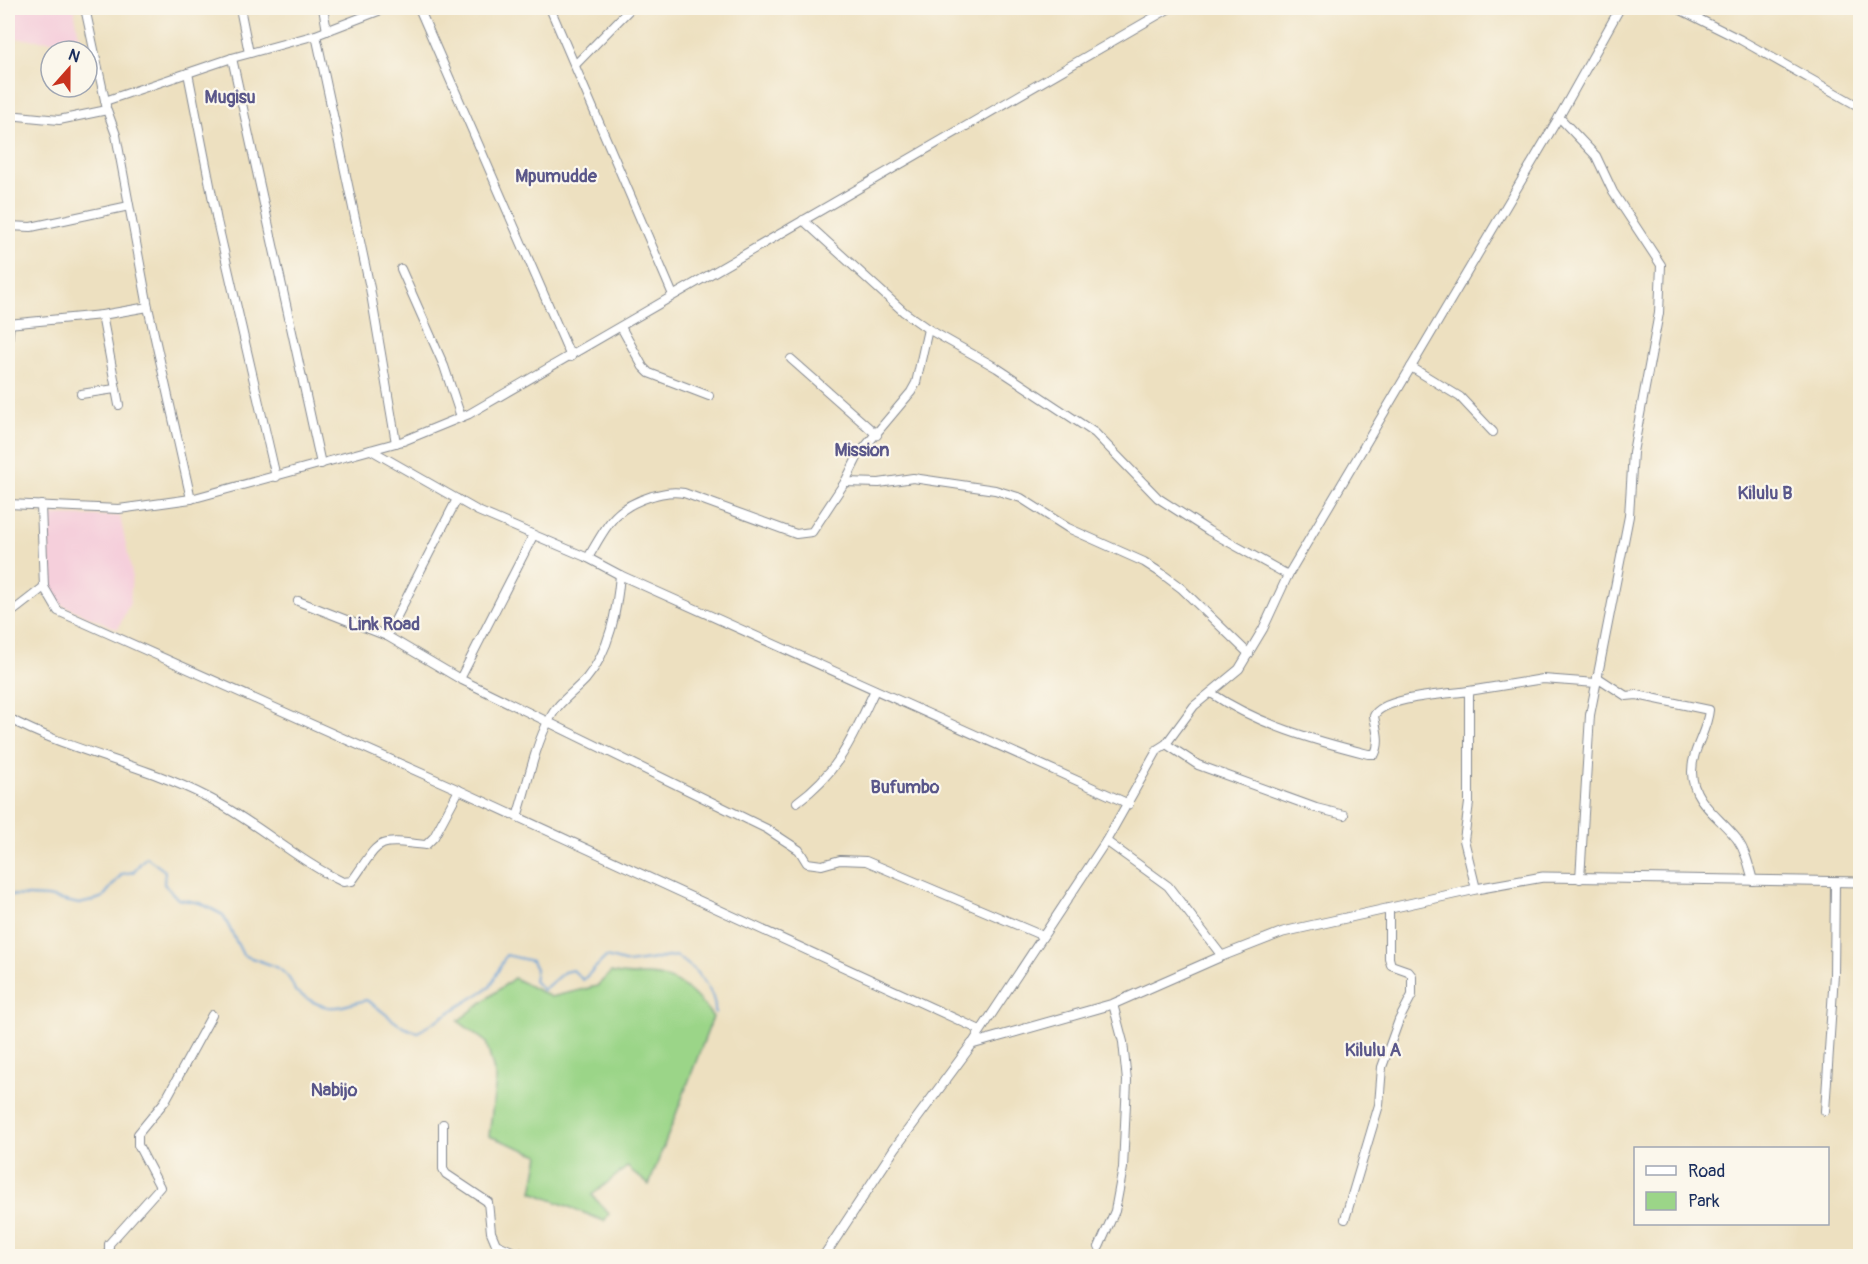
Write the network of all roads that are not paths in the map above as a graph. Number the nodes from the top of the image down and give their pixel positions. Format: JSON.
{"nodes":[{"id":1,"x":85,"y":8,"type":"edge"},
{"id":2,"x":240,"y":8,"type":"edge"},
{"id":3,"x":323,"y":8,"type":"edge"},
{"id":4,"x":386,"y":8,"type":"edge"},
{"id":5,"x":419,"y":8,"type":"edge"},
{"id":6,"x":550,"y":8,"type":"edge"},
{"id":7,"x":631,"y":8,"type":"edge"},
{"id":8,"x":1170,"y":8,"type":"edge"},
{"id":9,"x":1620,"y":8,"type":"edge"},
{"id":10,"x":1677,"y":8,"type":"edge"},
{"id":11,"x":327,"y":31,"type":"junction"},
{"id":12,"x":316,"y":35,"type":"junction"},
{"id":13,"x":249,"y":53,"type":"junction"},
{"id":14,"x":232,"y":58,"type":"junction"},
{"id":15,"x":575,"y":65,"type":"junction"},
{"id":16,"x":188,"y":72,"type":"junction"},
{"id":17,"x":106,"y":106,"type":"junction"},
{"id":18,"x":1860,"y":107,"type":"edge"},
{"id":19,"x":8,"y":115,"type":"edge"},
{"id":20,"x":1559,"y":117,"type":"junction"},
{"id":21,"x":129,"y":207,"type":"junction"},
{"id":22,"x":803,"y":220,"type":"junction"},
{"id":23,"x":8,"y":225,"type":"edge"},
{"id":24,"x":401,"y":270,"type":"dead end"},
{"id":25,"x":673,"y":295,"type":"junction"},
{"id":26,"x":148,"y":307,"type":"junction"},
{"id":27,"x":102,"y":315,"type":"junction"},
{"id":28,"x":9,"y":324,"type":"edge"},
{"id":29,"x":621,"y":327,"type":"junction"},
{"id":30,"x":928,"y":329,"type":"junction"},
{"id":31,"x":8,"y":342,"type":"edge"},
{"id":32,"x":571,"y":357,"type":"junction"},
{"id":33,"x":791,"y":359,"type":"dead end"},
{"id":34,"x":1411,"y":367,"type":"junction"},
{"id":35,"x":115,"y":389,"type":"junction"},
{"id":36,"x":81,"y":394,"type":"dead end"},
{"id":37,"x":709,"y":396,"type":"dead end"},
{"id":38,"x":119,"y":405,"type":"dead end"},
{"id":39,"x":461,"y":417,"type":"junction"},
{"id":40,"x":1493,"y":432,"type":"dead end"},
{"id":41,"x":877,"y":435,"type":"junction"},
{"id":42,"x":396,"y":443,"type":"junction"},
{"id":43,"x":370,"y":450,"type":"junction"},
{"id":44,"x":321,"y":464,"type":"junction"},
{"id":45,"x":276,"y":477,"type":"junction"},
{"id":46,"x":845,"y":482,"type":"junction"},
{"id":47,"x":191,"y":499,"type":"junction"},
{"id":48,"x":457,"y":499,"type":"junction"},
{"id":49,"x":8,"y":504,"type":"edge"},
{"id":50,"x":41,"y":505,"type":"junction"},
{"id":51,"x":533,"y":536,"type":"junction"},
{"id":52,"x":588,"y":558,"type":"junction"},
{"id":53,"x":620,"y":575,"type":"junction"},
{"id":54,"x":1288,"y":575,"type":"junction"},
{"id":55,"x":45,"y":587,"type":"junction"},
{"id":56,"x":298,"y":601,"type":"dead end"},
{"id":57,"x":8,"y":615,"type":"edge"},
{"id":58,"x":387,"y":636,"type":"junction"},
{"id":59,"x":1249,"y":654,"type":"junction"},
{"id":60,"x":460,"y":679,"type":"junction"},
{"id":61,"x":1596,"y":680,"type":"junction"},
{"id":62,"x":875,"y":690,"type":"junction"},
{"id":63,"x":1469,"y":691,"type":"junction"},
{"id":64,"x":1211,"y":693,"type":"junction"},
{"id":65,"x":8,"y":718,"type":"edge"},
{"id":66,"x":548,"y":721,"type":"junction"},
{"id":67,"x":1166,"y":744,"type":"junction"},
{"id":68,"x":459,"y":790,"type":"junction"},
{"id":69,"x":797,"y":802,"type":"dead end"},
{"id":70,"x":1129,"y":804,"type":"junction"},
{"id":71,"x":1344,"y":815,"type":"dead end"},
{"id":72,"x":517,"y":817,"type":"junction"},
{"id":73,"x":1106,"y":841,"type":"junction"},
{"id":74,"x":1580,"y":879,"type":"junction"},
{"id":75,"x":1753,"y":881,"type":"junction"},
{"id":76,"x":1835,"y":882,"type":"junction"},
{"id":77,"x":1860,"y":882,"type":"edge"},
{"id":78,"x":1476,"y":889,"type":"junction"},
{"id":79,"x":1389,"y":908,"type":"junction"},
{"id":80,"x":1043,"y":936,"type":"junction"},
{"id":81,"x":1222,"y":956,"type":"junction"},
{"id":82,"x":1113,"y":1004,"type":"junction"},
{"id":83,"x":212,"y":1016,"type":"dead end"},
{"id":84,"x":980,"y":1030,"type":"junction"},
{"id":85,"x":972,"y":1044,"type":"junction"},
{"id":86,"x":1825,"y":1111,"type":"dead end"},
{"id":87,"x":443,"y":1124,"type":"dead end"},
{"id":88,"x":1345,"y":1219,"type":"dead end"},
{"id":89,"x":1099,"y":1247,"type":"dead end"},
{"id":90,"x":109,"y":1257,"type":"edge"},
{"id":91,"x":545,"y":1257,"type":"edge"},
{"id":92,"x":824,"y":1257,"type":"edge"}],
"edges":[{"from":1,"to":17,"type":"street"},
{"from":2,"to":13,"type":"street"},
{"from":3,"to":11,"type":"street"},
{"from":4,"to":11,"type":"street"},
{"from":5,"to":32,"type":"street"},
{"from":6,"to":15,"type":"street"},
{"from":7,"to":15,"type":"street"},
{"from":8,"to":22,"type":"street"},
{"from":9,"to":20,"type":"street"},
{"from":10,"to":18,"type":"street"},
{"from":11,"to":12,"type":"street"},
{"from":12,"to":13,"type":"street"},
{"from":12,"to":42,"type":"street"},
{"from":13,"to":14,"type":"street"},
{"from":14,"to":16,"type":"street"},
{"from":14,"to":44,"type":"street"},
{"from":15,"to":25,"type":"street"},
{"from":16,"to":17,"type":"street"},
{"from":16,"to":45,"type":"street"},
{"from":17,"to":19,"type":"street"},
{"from":17,"to":21,"type":"street"},
{"from":20,"to":34,"type":"street"},
{"from":20,"to":61,"type":"street"},
{"from":21,"to":23,"type":"street"},
{"from":21,"to":26,"type":"street"},
{"from":22,"to":25,"type":"street"},
{"from":22,"to":30,"type":"street"},
{"from":24,"to":39,"type":"street"},
{"from":25,"to":29,"type":"street"},
{"from":26,"to":27,"type":"street"},
{"from":26,"to":47,"type":"street"},
{"from":27,"to":28,"type":"street"},
{"from":27,"to":35,"type":"street"},
{"from":28,"to":31,"type":"street"},
{"from":29,"to":32,"type":"street"},
{"from":29,"to":37,"type":"street"},
{"from":30,"to":41,"type":"street"},
{"from":30,"to":54,"type":"street"},
{"from":32,"to":39,"type":"street"},
{"from":33,"to":41,"type":"street"},
{"from":34,"to":40,"type":"street"},
{"from":34,"to":54,"type":"street"},
{"from":35,"to":36,"type":"street"},
{"from":35,"to":38,"type":"street"},
{"from":39,"to":42,"type":"street"},
{"from":41,"to":46,"type":"street"},
{"from":42,"to":43,"type":"street"},
{"from":43,"to":44,"type":"street"},
{"from":43,"to":48,"type":"street"},
{"from":44,"to":45,"type":"street"},
{"from":45,"to":47,"type":"street"},
{"from":46,"to":52,"type":"street"},
{"from":46,"to":59,"type":"street"},
{"from":47,"to":50,"type":"street"},
{"from":48,"to":51,"type":"street"},
{"from":48,"to":58,"type":"street"},
{"from":49,"to":50,"type":"street"},
{"from":50,"to":55,"type":"street"},
{"from":51,"to":52,"type":"street"},
{"from":51,"to":60,"type":"street"},
{"from":52,"to":53,"type":"street"},
{"from":53,"to":62,"type":"street"},
{"from":53,"to":66,"type":"street"},
{"from":54,"to":59,"type":"street"},
{"from":55,"to":57,"type":"street"},
{"from":55,"to":68,"type":"street"},
{"from":56,"to":58,"type":"street"},
{"from":58,"to":60,"type":"street"},
{"from":59,"to":64,"type":"street"},
{"from":60,"to":66,"type":"street"},
{"from":61,"to":63,"type":"street"},
{"from":61,"to":74,"type":"street"},
{"from":61,"to":75,"type":"street"},
{"from":62,"to":69,"type":"street"},
{"from":62,"to":70,"type":"street"},
{"from":63,"to":64,"type":"street"},
{"from":63,"to":78,"type":"street"},
{"from":64,"to":67,"type":"street"},
{"from":65,"to":68,"type":"street"},
{"from":66,"to":72,"type":"street"},
{"from":66,"to":80,"type":"street"},
{"from":67,"to":70,"type":"street"},
{"from":67,"to":71,"type":"street"},
{"from":68,"to":72,"type":"street"},
{"from":70,"to":73,"type":"street"},
{"from":72,"to":84,"type":"street"},
{"from":73,"to":80,"type":"street"},
{"from":73,"to":81,"type":"street"},
{"from":74,"to":75,"type":"street"},
{"from":74,"to":78,"type":"street"},
{"from":75,"to":76,"type":"street"},
{"from":76,"to":77,"type":"street"},
{"from":76,"to":86,"type":"street"},
{"from":78,"to":79,"type":"street"},
{"from":79,"to":81,"type":"street"},
{"from":79,"to":88,"type":"street"},
{"from":80,"to":84,"type":"street"},
{"from":81,"to":82,"type":"street"},
{"from":82,"to":85,"type":"street"},
{"from":82,"to":89,"type":"street"},
{"from":83,"to":90,"type":"street"},
{"from":84,"to":85,"type":"street"},
{"from":85,"to":92,"type":"street"},
{"from":87,"to":91,"type":"street"}]}
